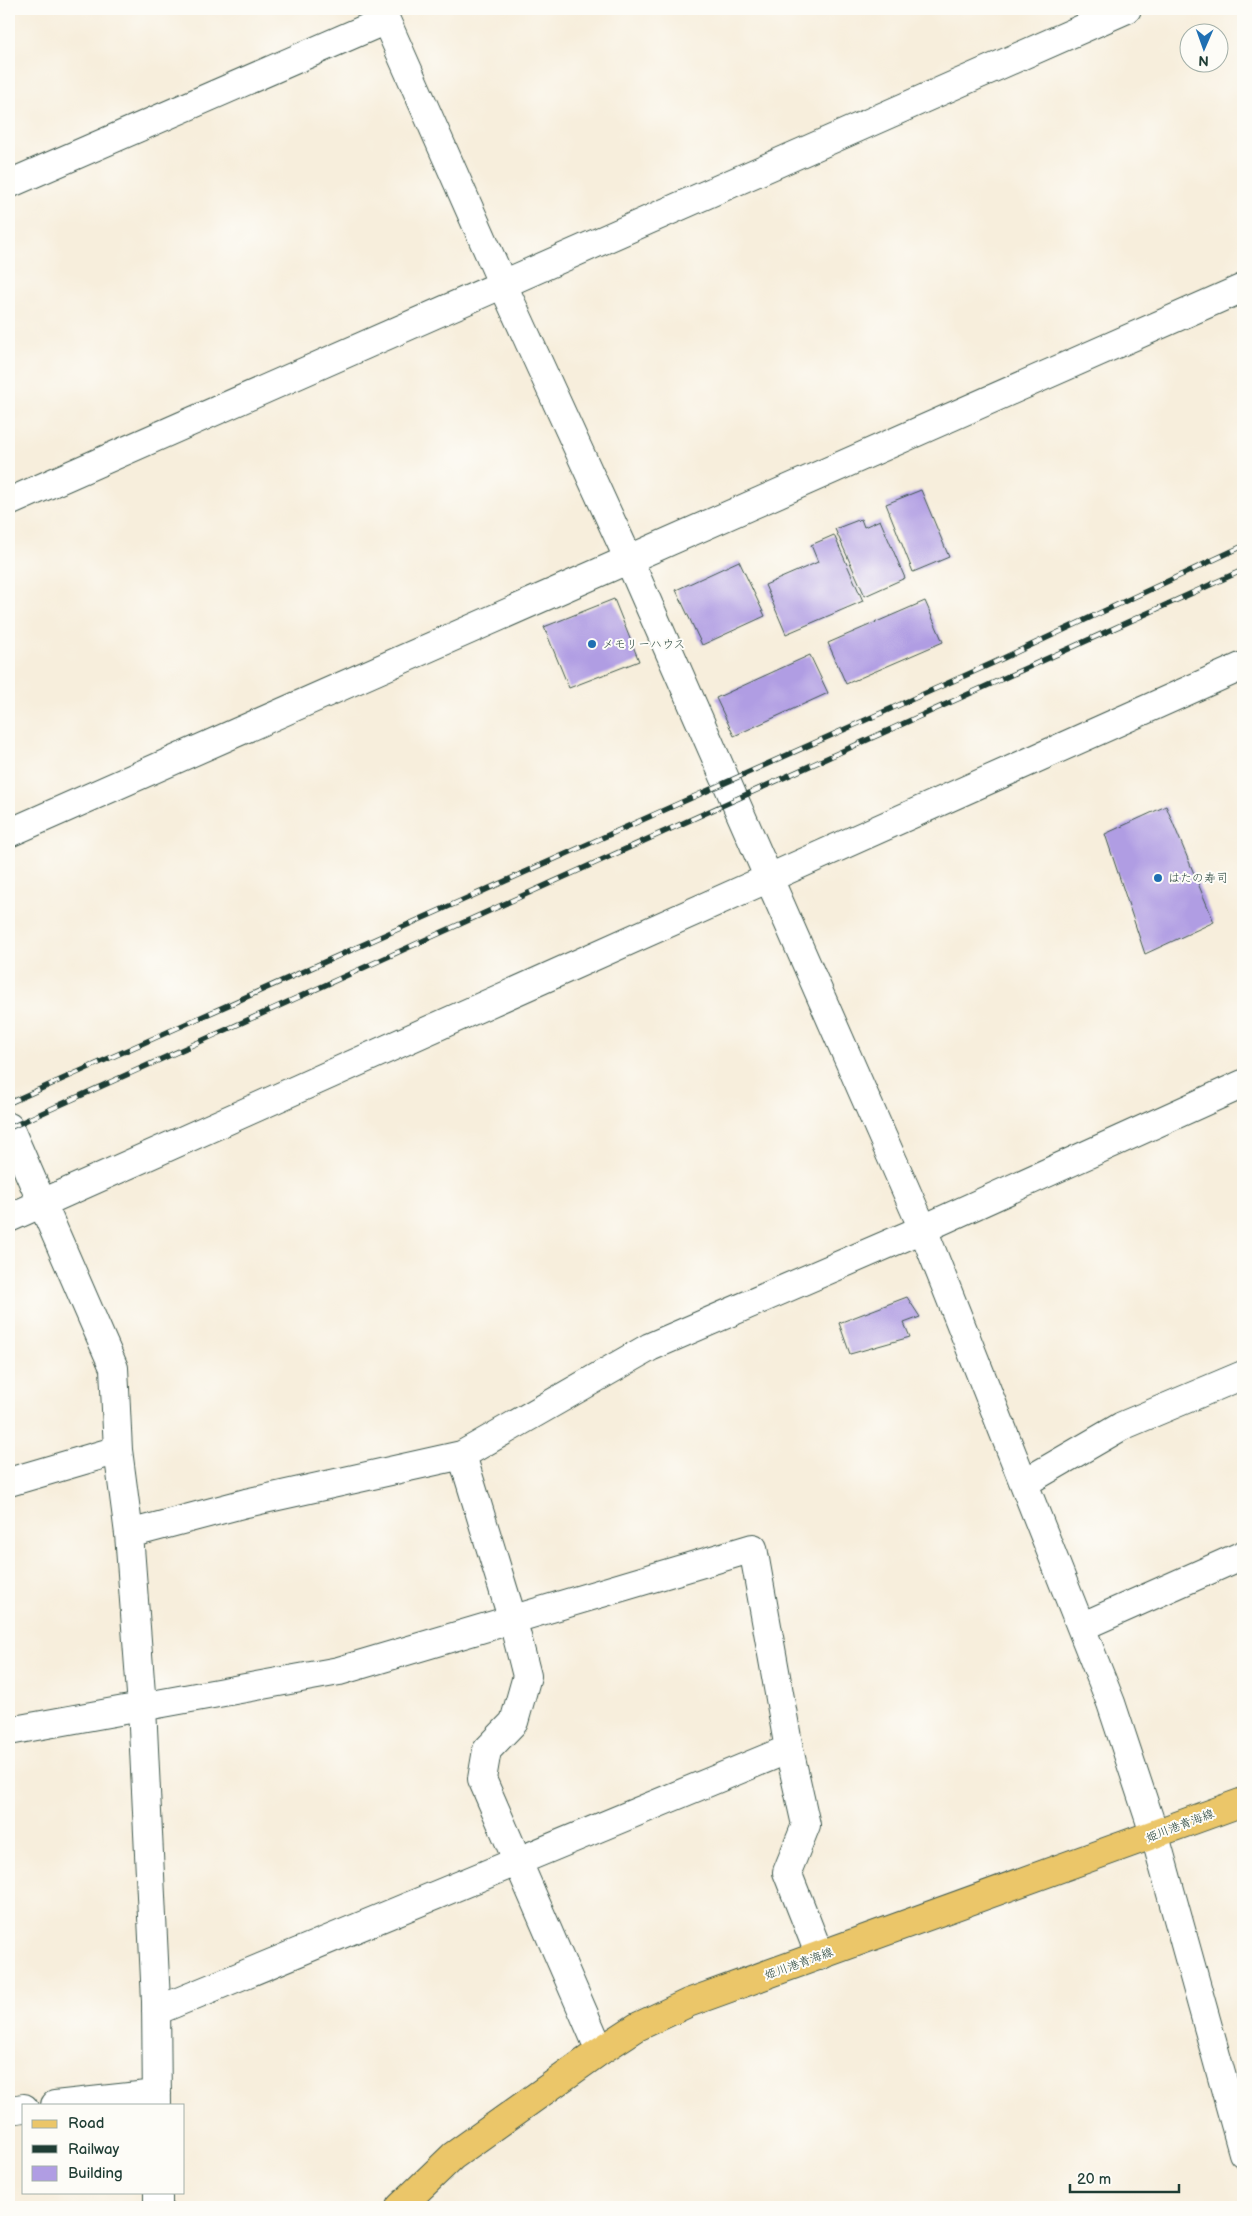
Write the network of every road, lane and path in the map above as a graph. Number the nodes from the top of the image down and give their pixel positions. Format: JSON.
{"nodes":[{"id":1,"x":1127,"y":9,"type":"edge"},
{"id":2,"x":383,"y":14,"type":"edge"},
{"id":3,"x":9,"y":184,"type":"edge"},
{"id":4,"x":503,"y":285,"type":"junction"},
{"id":5,"x":1243,"y":288,"type":"edge"},
{"id":6,"x":9,"y":502,"type":"edge"},
{"id":7,"x":629,"y":560,"type":"junction"},
{"id":8,"x":1243,"y":666,"type":"edge"},
{"id":9,"x":9,"y":834,"type":"edge"},
{"id":10,"x":768,"y":878,"type":"junction"},
{"id":11,"x":1243,"y":1084,"type":"edge"},
{"id":12,"x":9,"y":1127,"type":"edge"},
{"id":13,"x":43,"y":1203,"type":"junction"},
{"id":14,"x":9,"y":1218,"type":"edge"},
{"id":15,"x":923,"y":1230,"type":"junction"},
{"id":16,"x":1243,"y":1375,"type":"edge"},
{"id":17,"x":118,"y":1450,"type":"junction"},
{"id":18,"x":462,"y":1455,"type":"junction"},
{"id":19,"x":9,"y":1482,"type":"edge"},
{"id":20,"x":1024,"y":1483,"type":"junction"},
{"id":21,"x":128,"y":1534,"type":"junction"},
{"id":22,"x":1243,"y":1555,"type":"edge"},
{"id":23,"x":513,"y":1621,"type":"junction"},
{"id":24,"x":1081,"y":1627,"type":"junction"},
{"id":25,"x":142,"y":1707,"type":"junction"},
{"id":26,"x":9,"y":1731,"type":"edge"},
{"id":27,"x":789,"y":1749,"type":"junction"},
{"id":28,"x":1243,"y":1802,"type":"edge"},
{"id":29,"x":1155,"y":1836,"type":"junction"},
{"id":30,"x":517,"y":1863,"type":"junction"},
{"id":31,"x":820,"y":1956,"type":"junction"},
{"id":32,"x":156,"y":2011,"type":"junction"},
{"id":33,"x":600,"y":2051,"type":"junction"},
{"id":34,"x":157,"y":2099,"type":"edge"},
{"id":35,"x":72,"y":2104,"type":"edge"},
{"id":36,"x":22,"y":2108,"type":"edge"},
{"id":37,"x":9,"y":2110,"type":"edge"},
{"id":38,"x":1243,"y":2153,"type":"edge"},
{"id":39,"x":158,"y":2194,"type":"edge"},
{"id":40,"x":158,"y":2207,"type":"edge"},
{"id":41,"x":400,"y":2207,"type":"edge"}],
"edges":[{"from":1,"to":4,"type":"street"},
{"from":2,"to":3,"type":"street"},
{"from":2,"to":4,"type":"street"},
{"from":4,"to":6,"type":"street"},
{"from":4,"to":7,"type":"street"},
{"from":5,"to":7,"type":"street"},
{"from":7,"to":9,"type":"street"},
{"from":7,"to":10,"type":"street"},
{"from":8,"to":10,"type":"street"},
{"from":10,"to":13,"type":"street"},
{"from":10,"to":15,"type":"street"},
{"from":11,"to":15,"type":"street"},
{"from":12,"to":13,"type":"street"},
{"from":13,"to":14,"type":"street"},
{"from":13,"to":17,"type":"street"},
{"from":15,"to":18,"type":"street"},
{"from":15,"to":20,"type":"street"},
{"from":16,"to":20,"type":"street"},
{"from":17,"to":19,"type":"street"},
{"from":17,"to":21,"type":"street"},
{"from":18,"to":21,"type":"street"},
{"from":18,"to":23,"type":"street"},
{"from":20,"to":24,"type":"street"},
{"from":21,"to":25,"type":"street"},
{"from":22,"to":24,"type":"street"},
{"from":23,"to":25,"type":"street"},
{"from":23,"to":27,"type":"street"},
{"from":23,"to":30,"type":"street"},
{"from":24,"to":29,"type":"street"},
{"from":25,"to":26,"type":"street"},
{"from":25,"to":32,"type":"street"},
{"from":27,"to":30,"type":"street"},
{"from":27,"to":31,"type":"street"},
{"from":28,"to":29,"type":"main road","name":"姫川港青海線"},
{"from":29,"to":31,"type":"main road","name":"姫川港青海線"},
{"from":29,"to":38,"type":"street"},
{"from":30,"to":32,"type":"street"},
{"from":30,"to":33,"type":"street"},
{"from":31,"to":33,"type":"main road","name":"姫川港青海線"},
{"from":32,"to":34,"type":"street"},
{"from":33,"to":41,"type":"main road","name":"姫川港青海線"},
{"from":34,"to":35,"type":"street"},
{"from":36,"to":37,"type":"street"},
{"from":39,"to":40,"type":"street"}]}
